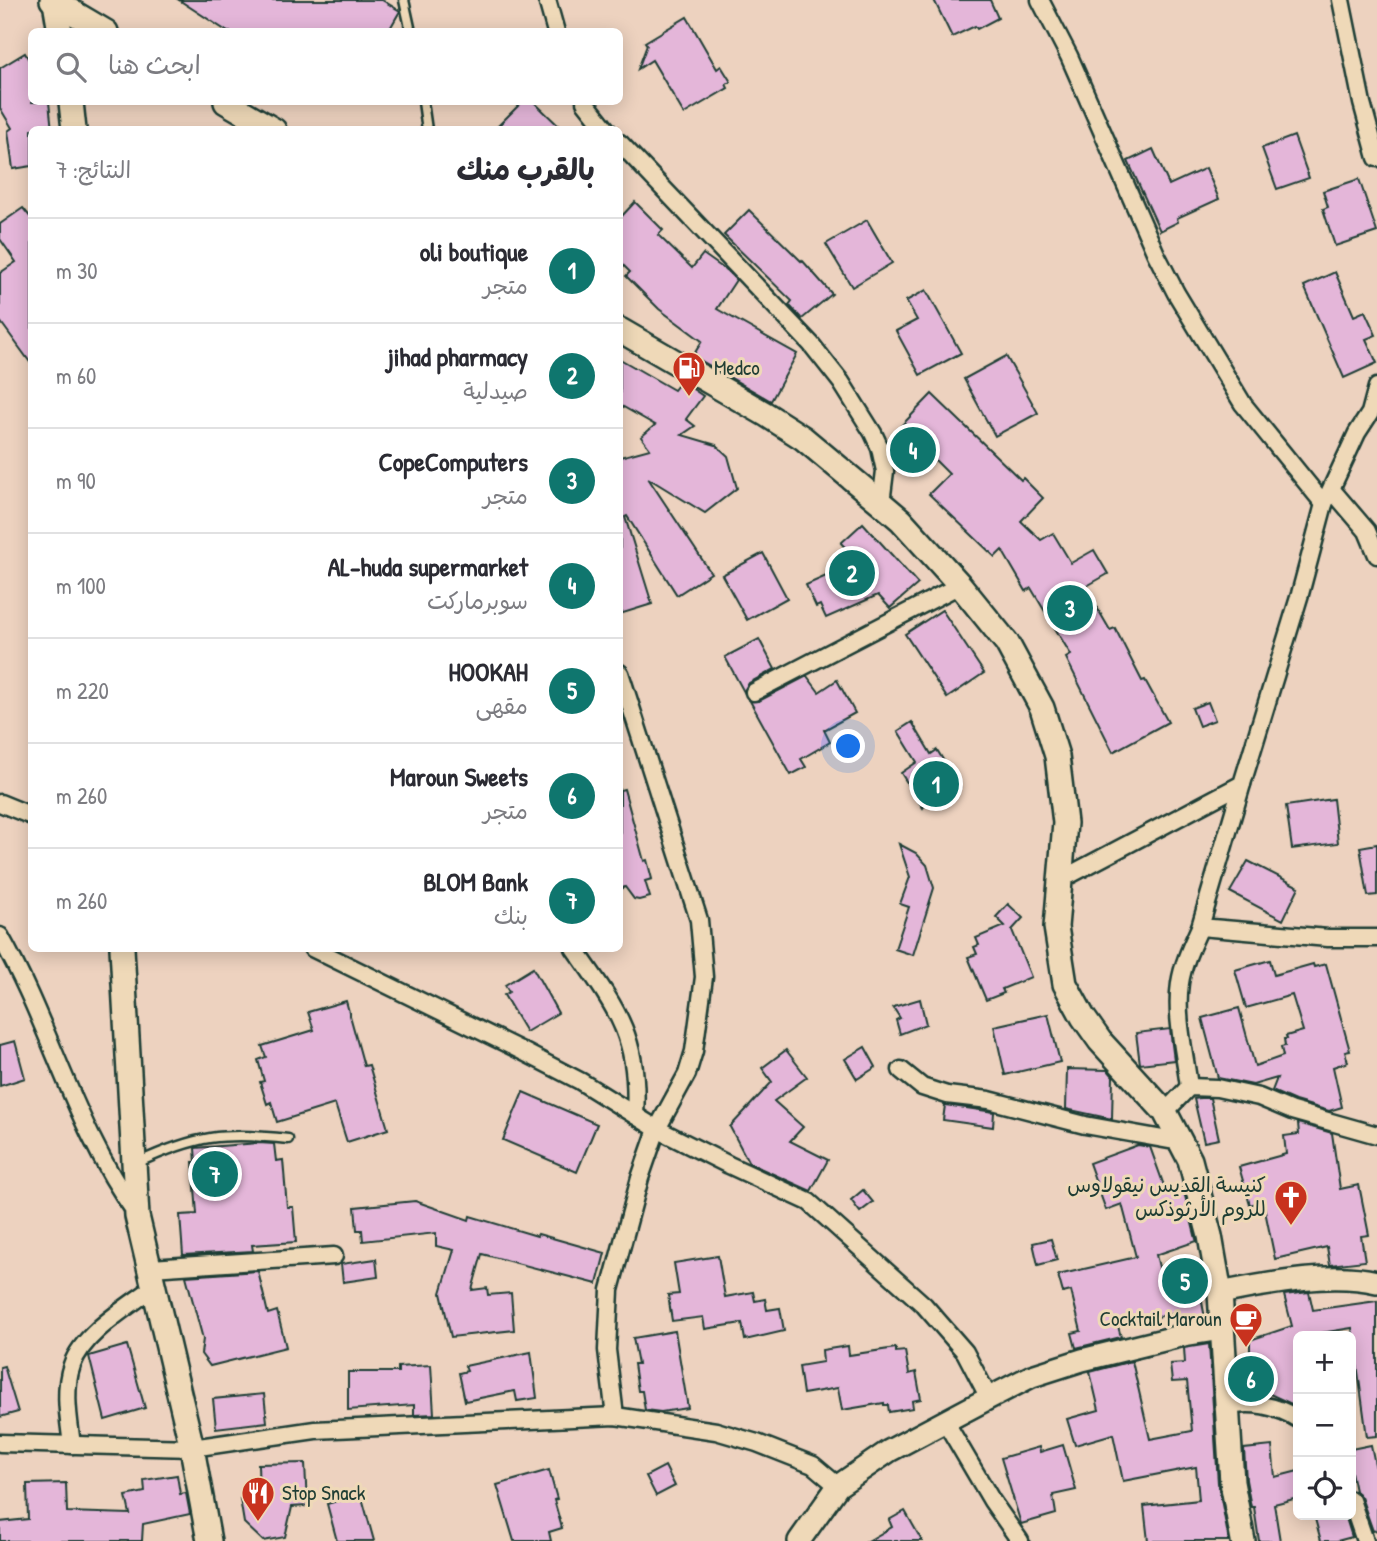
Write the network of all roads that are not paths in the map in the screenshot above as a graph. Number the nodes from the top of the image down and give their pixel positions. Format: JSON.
{"nodes":[{"id":1,"x":404,"y":0,"type":"edge"},
{"id":2,"x":547,"y":0,"type":"edge"},
{"id":3,"x":1040,"y":0,"type":"edge"},
{"id":4,"x":1341,"y":0,"type":"edge"},
{"id":5,"x":54,"y":1,"type":"edge"},
{"id":6,"x":59,"y":28,"type":"edge"},
{"id":7,"x":99,"y":28,"type":"edge"},
{"id":8,"x":410,"y":28,"type":"edge"},
{"id":9,"x":555,"y":28,"type":"edge"},
{"id":10,"x":72,"y":105,"type":"edge"},
{"id":11,"x":231,"y":105,"type":"edge"},
{"id":12,"x":424,"y":105,"type":"edge"},
{"id":13,"x":587,"y":105,"type":"edge"},
{"id":14,"x":74,"y":126,"type":"edge"},
{"id":15,"x":263,"y":126,"type":"edge"},
{"id":16,"x":426,"y":126,"type":"edge"},
{"id":17,"x":604,"y":126,"type":"edge"},
{"id":18,"x":623,"y":146,"type":"edge"},
{"id":19,"x":1377,"y":158,"type":"edge"},
{"id":20,"x":623,"y":332,"type":"edge"},
{"id":21,"x":1377,"y":387,"type":"edge"},
{"id":22,"x":1373,"y":410,"type":"edge"},
{"id":23,"x":1328,"y":497,"type":"junction"},
{"id":24,"x":881,"y":503,"type":"junction"},
{"id":25,"x":1377,"y":555,"type":"edge"},
{"id":26,"x":960,"y":585,"type":"junction"},
{"id":27,"x":623,"y":682,"type":"edge"},
{"id":28,"x":754,"y":692,"type":"dead end"},
{"id":29,"x":1242,"y":784,"type":"junction"},
{"id":30,"x":0,"y":803,"type":"edge"},
{"id":31,"x":28,"y":814,"type":"edge"},
{"id":32,"x":1062,"y":879,"type":"junction"},
{"id":33,"x":1200,"y":927,"type":"junction"},
{"id":34,"x":0,"y":936,"type":"edge"},
{"id":35,"x":1377,"y":938,"type":"edge"},
{"id":36,"x":122,"y":952,"type":"edge"},
{"id":37,"x":320,"y":952,"type":"edge"},
{"id":38,"x":578,"y":952,"type":"edge"},
{"id":39,"x":901,"y":1070,"type":"dead end"},
{"id":40,"x":1189,"y":1087,"type":"junction"},
{"id":41,"x":1165,"y":1112,"type":"junction"},
{"id":42,"x":635,"y":1115,"type":"junction"},
{"id":43,"x":657,"y":1129,"type":"junction"},
{"id":44,"x":1377,"y":1136,"type":"edge"},
{"id":45,"x":288,"y":1139,"type":"dead end"},
{"id":46,"x":1180,"y":1142,"type":"junction"},
{"id":47,"x":134,"y":1165,"type":"junction"},
{"id":48,"x":138,"y":1216,"type":"junction"},
{"id":49,"x":334,"y":1256,"type":"dead end"},
{"id":50,"x":152,"y":1278,"type":"junction"},
{"id":51,"x":1377,"y":1282,"type":"edge"},
{"id":52,"x":1220,"y":1293,"type":"junction"},
{"id":53,"x":1222,"y":1329,"type":"junction"},
{"id":54,"x":989,"y":1398,"type":"junction"},
{"id":55,"x":1227,"y":1406,"type":"junction"},
{"id":56,"x":615,"y":1416,"type":"junction"},
{"id":57,"x":1293,"y":1417,"type":"edge"},
{"id":58,"x":945,"y":1420,"type":"junction"},
{"id":59,"x":0,"y":1443,"type":"edge"},
{"id":60,"x":72,"y":1445,"type":"junction"},
{"id":61,"x":192,"y":1448,"type":"junction"},
{"id":62,"x":838,"y":1486,"type":"junction"},
{"id":63,"x":1356,"y":1515,"type":"edge"},
{"id":64,"x":209,"y":1541,"type":"edge"},
{"id":65,"x":799,"y":1541,"type":"edge"},
{"id":66,"x":1020,"y":1541,"type":"edge"},
{"id":67,"x":1243,"y":1541,"type":"edge"},
{"id":68,"x":1365,"y":1541,"type":"edge"}],
"edges":[{"from":1,"to":8,"type":"lane"},
{"from":2,"to":9,"type":"street"},
{"from":3,"to":23,"type":"street"},
{"from":4,"to":19,"type":"street"},
{"from":5,"to":6,"type":"main road"},
{"from":5,"to":7,"type":"main road"},
{"from":10,"to":14,"type":"main road"},
{"from":11,"to":15,"type":"main road"},
{"from":12,"to":16,"type":"lane"},
{"from":13,"to":17,"type":"street"},
{"from":18,"to":24,"type":"street"},
{"from":20,"to":24,"type":"main road"},
{"from":21,"to":22,"type":"street"},
{"from":22,"to":23,"type":"street"},
{"from":23,"to":25,"type":"street"},
{"from":23,"to":29,"type":"street"},
{"from":24,"to":26,"type":"main road"},
{"from":26,"to":28,"type":"street"},
{"from":26,"to":32,"type":"main road"},
{"from":27,"to":43,"type":"street"},
{"from":29,"to":32,"type":"street"},
{"from":29,"to":33,"type":"street"},
{"from":30,"to":31,"type":"street"},
{"from":32,"to":41,"type":"main road"},
{"from":33,"to":35,"type":"street"},
{"from":33,"to":40,"type":"street"},
{"from":34,"to":48,"type":"street"},
{"from":36,"to":47,"type":"main road"},
{"from":37,"to":42,"type":"street"},
{"from":38,"to":42,"type":"street"},
{"from":39,"to":46,"type":"street"},
{"from":40,"to":41,"type":"street"},
{"from":40,"to":44,"type":"street"},
{"from":41,"to":46,"type":"main road"},
{"from":42,"to":43,"type":"street"},
{"from":43,"to":54,"type":"street"},
{"from":43,"to":56,"type":"street"},
{"from":45,"to":47,"type":"lane"},
{"from":46,"to":52,"type":"main road"},
{"from":47,"to":48,"type":"main road"},
{"from":48,"to":50,"type":"main road"},
{"from":49,"to":50,"type":"street"},
{"from":50,"to":60,"type":"street"},
{"from":50,"to":61,"type":"main road"},
{"from":51,"to":52,"type":"street"},
{"from":52,"to":53,"type":"main road"},
{"from":53,"to":54,"type":"street"},
{"from":53,"to":55,"type":"main road"},
{"from":54,"to":58,"type":"street"},
{"from":55,"to":57,"type":"street"},
{"from":55,"to":67,"type":"main road"},
{"from":56,"to":61,"type":"street"},
{"from":56,"to":62,"type":"street"},
{"from":58,"to":62,"type":"street"},
{"from":58,"to":66,"type":"street"},
{"from":59,"to":60,"type":"street"},
{"from":60,"to":61,"type":"street"},
{"from":61,"to":64,"type":"main road"},
{"from":62,"to":65,"type":"street"},
{"from":63,"to":68,"type":"street"}]}
